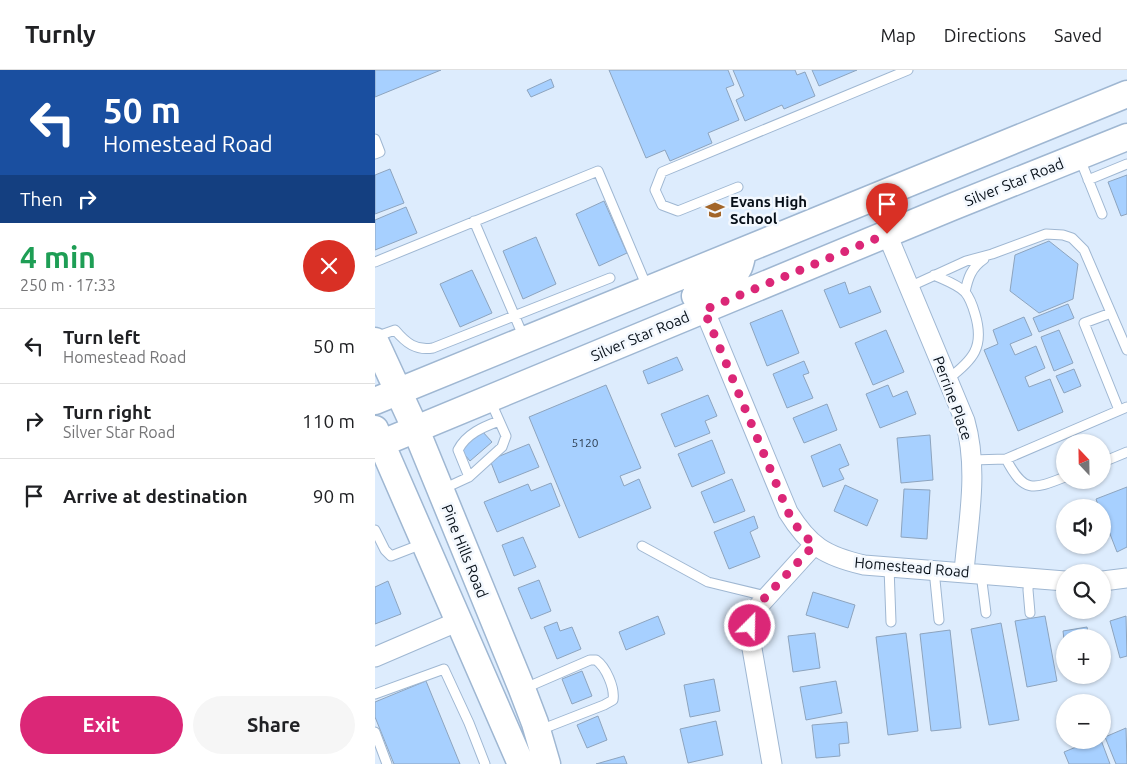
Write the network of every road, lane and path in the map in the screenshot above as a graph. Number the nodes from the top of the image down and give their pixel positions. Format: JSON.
{"nodes":[{"id":1,"x":908,"y":70,"type":"edge"},
{"id":2,"x":1127,"y":94,"type":"edge"},
{"id":3,"x":1127,"y":137,"type":"edge"},
{"id":4,"x":375,"y":139,"type":"edge"},
{"id":5,"x":375,"y":154,"type":"edge"},
{"id":6,"x":1127,"y":164,"type":"edge"},
{"id":7,"x":1083,"y":168,"type":"junction"},
{"id":8,"x":738,"y":187,"type":"dead end"},
{"id":9,"x":1102,"y":214,"type":"dead end"},
{"id":10,"x":474,"y":221,"type":"junction"},
{"id":11,"x":887,"y":234,"type":"junction"},
{"id":12,"x":743,"y":251,"type":"junction"},
{"id":13,"x":990,"y":255,"type":"junction"},
{"id":14,"x":375,"y":262,"type":"edge"},
{"id":15,"x":934,"y":275,"type":"junction"},
{"id":16,"x":610,"y":278,"type":"dead end"},
{"id":17,"x":909,"y":287,"type":"junction"},
{"id":18,"x":648,"y":290,"type":"junction"},
{"id":19,"x":965,"y":292,"type":"junction"},
{"id":20,"x":704,"y":310,"type":"junction"},
{"id":21,"x":1111,"y":313,"type":"junction"},
{"id":22,"x":515,"y":317,"type":"junction"},
{"id":23,"x":375,"y":337,"type":"edge"},
{"id":24,"x":525,"y":340,"type":"junction"},
{"id":25,"x":375,"y":341,"type":"edge"},
{"id":26,"x":1127,"y":350,"type":"edge"},
{"id":27,"x":454,"y":355,"type":"junction"},
{"id":28,"x":948,"y":379,"type":"junction"},
{"id":29,"x":526,"y":384,"type":"junction"},
{"id":30,"x":387,"y":396,"type":"edge"},
{"id":31,"x":1123,"y":408,"type":"edge"},
{"id":32,"x":494,"y":410,"type":"junction"},
{"id":33,"x":416,"y":430,"type":"junction"},
{"id":34,"x":377,"y":439,"type":"edge"},
{"id":35,"x":1127,"y":452,"type":"edge"},
{"id":36,"x":1006,"y":459,"type":"junction"},
{"id":37,"x":1111,"y":459,"type":"edge"},
{"id":38,"x":972,"y":460,"type":"junction"},
{"id":39,"x":469,"y":477,"type":"junction"},
{"id":40,"x":1056,"y":480,"type":"edge"},
{"id":41,"x":441,"y":490,"type":"junction"},
{"id":42,"x":375,"y":530,"type":"edge"},
{"id":43,"x":425,"y":543,"type":"junction"},
{"id":44,"x":814,"y":545,"type":"junction"},
{"id":45,"x":642,"y":546,"type":"dead end"},
{"id":46,"x":889,"y":567,"type":"junction"},
{"id":47,"x":934,"y":570,"type":"junction"},
{"id":48,"x":973,"y":573,"type":"junction"},
{"id":49,"x":1029,"y":578,"type":"junction"},
{"id":50,"x":1127,"y":578,"type":"edge"},
{"id":51,"x":1056,"y":580,"type":"edge"},
{"id":52,"x":1111,"y":580,"type":"edge"},
{"id":53,"x":767,"y":596,"type":"junction"},
{"id":54,"x":986,"y":613,"type":"dead end"},
{"id":55,"x":1030,"y":613,"type":"dead end"},
{"id":56,"x":939,"y":620,"type":"dead end"},
{"id":57,"x":459,"y":621,"type":"junction"},
{"id":58,"x":891,"y":622,"type":"dead end"},
{"id":59,"x":375,"y":656,"type":"edge"},
{"id":60,"x":522,"y":689,"type":"junction"},
{"id":61,"x":375,"y":694,"type":"edge"},
{"id":62,"x":537,"y":731,"type":"junction"},
{"id":63,"x":375,"y":732,"type":"edge"},
{"id":64,"x":387,"y":764,"type":"edge"},
{"id":65,"x":485,"y":764,"type":"edge"},
{"id":66,"x":521,"y":764,"type":"edge"},
{"id":67,"x":547,"y":764,"type":"edge"},
{"id":68,"x":772,"y":764,"type":"edge"}],
"edges":[{"from":1,"to":8,"type":"lane"},
{"from":2,"to":12,"type":"main road"},
{"from":3,"to":7,"type":"main road","name":"Silver Star Road"},
{"from":4,"to":5,"type":"lane"},
{"from":6,"to":7,"type":"lane"},
{"from":7,"to":9,"type":"lane"},
{"from":7,"to":11,"type":"main road","name":"Silver Star Road"},
{"from":10,"to":14,"type":"lane"},
{"from":10,"to":18,"type":"lane"},
{"from":10,"to":22,"type":"lane"},
{"from":11,"to":17,"type":"street","name":"Perrine Place"},
{"from":11,"to":20,"type":"main road","name":"Silver Star Road"},
{"from":12,"to":18,"type":"main road"},
{"from":12,"to":29,"type":"main road"},
{"from":13,"to":15,"type":"lane"},
{"from":13,"to":19,"type":"lane"},
{"from":13,"to":21,"type":"lane"},
{"from":15,"to":17,"type":"lane"},
{"from":15,"to":19,"type":"lane"},
{"from":16,"to":22,"type":"lane"},
{"from":17,"to":28,"type":"street","name":"Perrine Place"},
{"from":18,"to":24,"type":"main road"},
{"from":19,"to":28,"type":"lane"},
{"from":20,"to":29,"type":"main road","name":"Silver Star Road"},
{"from":20,"to":44,"type":"street","name":"Homestead Road"},
{"from":21,"to":26,"type":"lane"},
{"from":21,"to":31,"type":"lane"},
{"from":22,"to":24,"type":"lane"},
{"from":22,"to":27,"type":"lane"},
{"from":23,"to":27,"type":"lane"},
{"from":24,"to":27,"type":"main road"},
{"from":25,"to":30,"type":"main road","name":"Pine Hills Road"},
{"from":27,"to":30,"type":"main road"},
{"from":28,"to":38,"type":"street","name":"Perrine Place"},
{"from":29,"to":32,"type":"main road","name":"Silver Star Road"},
{"from":30,"to":33,"type":"main road","name":"Pine Hills Road"},
{"from":31,"to":36,"type":"lane"},
{"from":32,"to":33,"type":"main road","name":"Silver Star Road"},
{"from":32,"to":39,"type":"lane"},
{"from":32,"to":39,"type":"lane"},
{"from":33,"to":34,"type":"main road","name":"Silver Star Road"},
{"from":33,"to":41,"type":"main road","name":"Pine Hills Road"},
{"from":34,"to":43,"type":"main road"},
{"from":35,"to":37,"type":"lane"},
{"from":36,"to":38,"type":"lane"},
{"from":36,"to":40,"type":"lane"},
{"from":38,"to":48,"type":"street","name":"Perrine Place"},
{"from":39,"to":41,"type":"lane"},
{"from":41,"to":60,"type":"main road","name":"Pine Hills Road"},
{"from":42,"to":43,"type":"lane"},
{"from":43,"to":57,"type":"main road"},
{"from":44,"to":46,"type":"street","name":"Homestead Road"},
{"from":44,"to":53,"type":"street"},
{"from":45,"to":53,"type":"lane"},
{"from":46,"to":47,"type":"street","name":"Homestead Road"},
{"from":46,"to":58,"type":"lane"},
{"from":47,"to":48,"type":"street","name":"Homestead Road"},
{"from":47,"to":56,"type":"lane"},
{"from":48,"to":49,"type":"street","name":"Homestead Road"},
{"from":48,"to":54,"type":"lane"},
{"from":49,"to":51,"type":"street","name":"Homestead Road"},
{"from":49,"to":55,"type":"lane"},
{"from":50,"to":52,"type":"street"},
{"from":53,"to":68,"type":"street"},
{"from":57,"to":59,"type":"street"},
{"from":57,"to":66,"type":"main road"},
{"from":60,"to":62,"type":"main road","name":"Pine Hills Road"},
{"from":60,"to":62,"type":"lane"},
{"from":61,"to":65,"type":"lane"},
{"from":62,"to":67,"type":"main road","name":"Pine Hills Road"},
{"from":63,"to":64,"type":"lane"}]}
